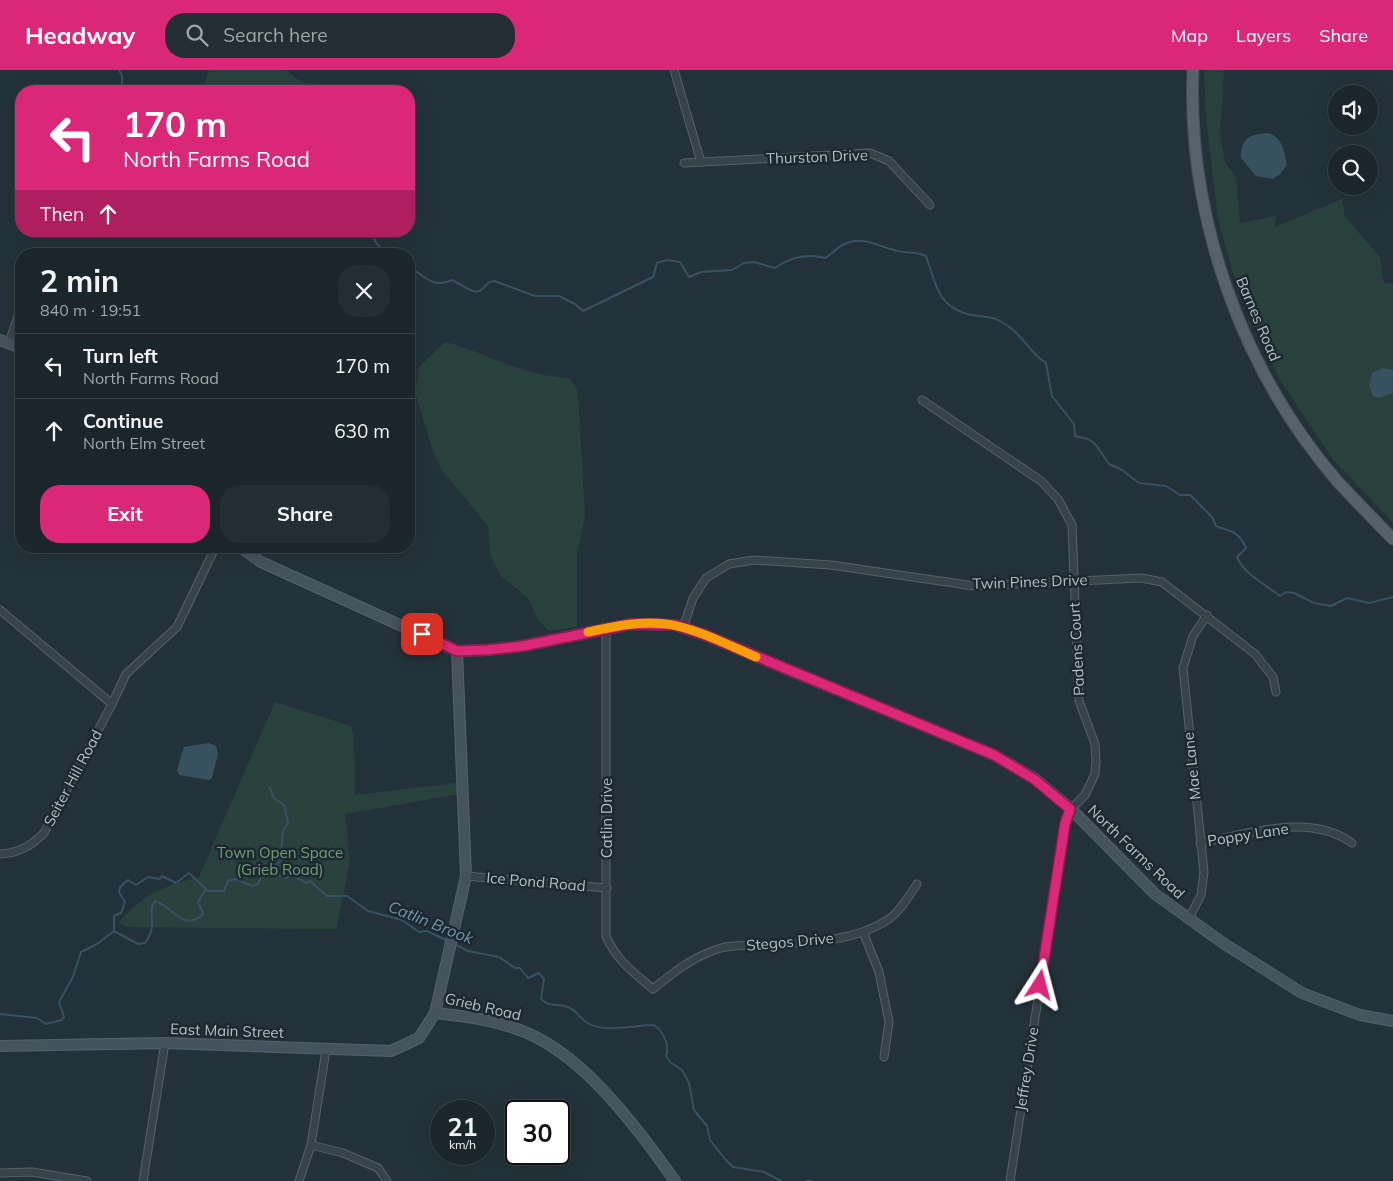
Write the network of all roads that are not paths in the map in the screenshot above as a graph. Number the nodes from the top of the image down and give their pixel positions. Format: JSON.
{"nodes":[{"id":1,"x":674,"y":70,"type":"edge"},
{"id":2,"x":1193,"y":70,"type":"edge"},
{"id":3,"x":701,"y":162,"type":"junction"},
{"id":4,"x":684,"y":163,"type":"dead end"},
{"id":5,"x":930,"y":205,"type":"dead end"},
{"id":6,"x":15,"y":319,"type":"edge"},
{"id":7,"x":4,"y":342,"type":"edge"},
{"id":8,"x":922,"y":400,"type":"dead end"},
{"id":9,"x":1393,"y":539,"type":"edge"},
{"id":10,"x":213,"y":553,"type":"edge"},
{"id":11,"x":249,"y":553,"type":"edge"},
{"id":12,"x":1073,"y":581,"type":"junction"},
{"id":13,"x":0,"y":610,"type":"edge"},
{"id":14,"x":1206,"y":615,"type":"junction"},
{"id":15,"x":606,"y":628,"type":"junction"},
{"id":16,"x":683,"y":628,"type":"junction"},
{"id":17,"x":457,"y":651,"type":"junction"},
{"id":18,"x":1276,"y":692,"type":"dead end"},
{"id":19,"x":112,"y":704,"type":"junction"},
{"id":20,"x":1070,"y":809,"type":"junction"},
{"id":21,"x":1200,"y":843,"type":"junction"},
{"id":22,"x":1352,"y":843,"type":"dead end"},
{"id":23,"x":0,"y":854,"type":"edge"},
{"id":24,"x":466,"y":876,"type":"junction"},
{"id":25,"x":917,"y":884,"type":"dead end"},
{"id":26,"x":607,"y":888,"type":"junction"},
{"id":27,"x":1188,"y":920,"type":"junction"},
{"id":28,"x":863,"y":932,"type":"junction"},
{"id":29,"x":654,"y":988,"type":"joint"},
{"id":30,"x":435,"y":1013,"type":"junction"},
{"id":31,"x":1393,"y":1021,"type":"edge"},
{"id":32,"x":165,"y":1043,"type":"junction"},
{"id":33,"x":0,"y":1046,"type":"edge"},
{"id":34,"x":326,"y":1050,"type":"junction"},
{"id":35,"x":884,"y":1058,"type":"dead end"},
{"id":36,"x":310,"y":1145,"type":"junction"},
{"id":37,"x":0,"y":1174,"type":"edge"},
{"id":38,"x":87,"y":1181,"type":"edge"},
{"id":39,"x":143,"y":1181,"type":"edge"},
{"id":40,"x":299,"y":1181,"type":"edge"},
{"id":41,"x":387,"y":1181,"type":"edge"},
{"id":42,"x":675,"y":1181,"type":"edge"},
{"id":43,"x":1010,"y":1181,"type":"edge"}],
"edges":[{"from":1,"to":3,"type":"street"},
{"from":2,"to":9,"type":"main road","name":"Barnes Road"},
{"from":3,"to":4,"type":"street","name":"Thurston Drive"},
{"from":3,"to":5,"type":"street","name":"Thurston Drive"},
{"from":6,"to":7,"type":"street"},
{"from":8,"to":12,"type":"street","name":"Padens Court"},
{"from":10,"to":19,"type":"street","name":"Seiter Hill Road"},
{"from":11,"to":17,"type":"main road"},
{"from":12,"to":14,"type":"street","name":"Twin Pines Drive"},
{"from":12,"to":16,"type":"street","name":"Twin Pines Drive"},
{"from":12,"to":20,"type":"street","name":"Padens Court"},
{"from":13,"to":19,"type":"street"},
{"from":14,"to":18,"type":"street","name":"Twin Pines Drive"},
{"from":14,"to":21,"type":"street","name":"Mae Lane"},
{"from":15,"to":16,"type":"main road","name":"North Farms Road"},
{"from":15,"to":17,"type":"main road","name":"North Farms Road"},
{"from":15,"to":26,"type":"street","name":"Catlin Drive"},
{"from":16,"to":20,"type":"main road","name":"North Farms Road"},
{"from":17,"to":24,"type":"main road","name":"Grieb Road"},
{"from":19,"to":23,"type":"street","name":"Seiter Hill Road"},
{"from":20,"to":27,"type":"main road","name":"North Farms Road"},
{"from":20,"to":43,"type":"street","name":"Jeffrey Drive"},
{"from":21,"to":22,"type":"street","name":"Poppy Lane"},
{"from":21,"to":27,"type":"street","name":"Mae Lane"},
{"from":24,"to":26,"type":"street","name":"Ice Pond Road"},
{"from":24,"to":30,"type":"main road","name":"Grieb Road"},
{"from":25,"to":28,"type":"street","name":"Stegos Drive"},
{"from":26,"to":29,"type":"street","name":"Catlin Drive"},
{"from":27,"to":31,"type":"main road","name":"North Farms Road"},
{"from":28,"to":29,"type":"street","name":"Stegos Drive"},
{"from":28,"to":35,"type":"street"},
{"from":30,"to":34,"type":"main road","name":"East Main Street"},
{"from":30,"to":42,"type":"main road","name":"Grieb Road"},
{"from":32,"to":33,"type":"main road","name":"East Main Street"},
{"from":32,"to":34,"type":"main road","name":"East Main Street"},
{"from":32,"to":39,"type":"street"},
{"from":34,"to":36,"type":"street"},
{"from":36,"to":40,"type":"street"},
{"from":36,"to":41,"type":"street"},
{"from":37,"to":38,"type":"street"}]}
